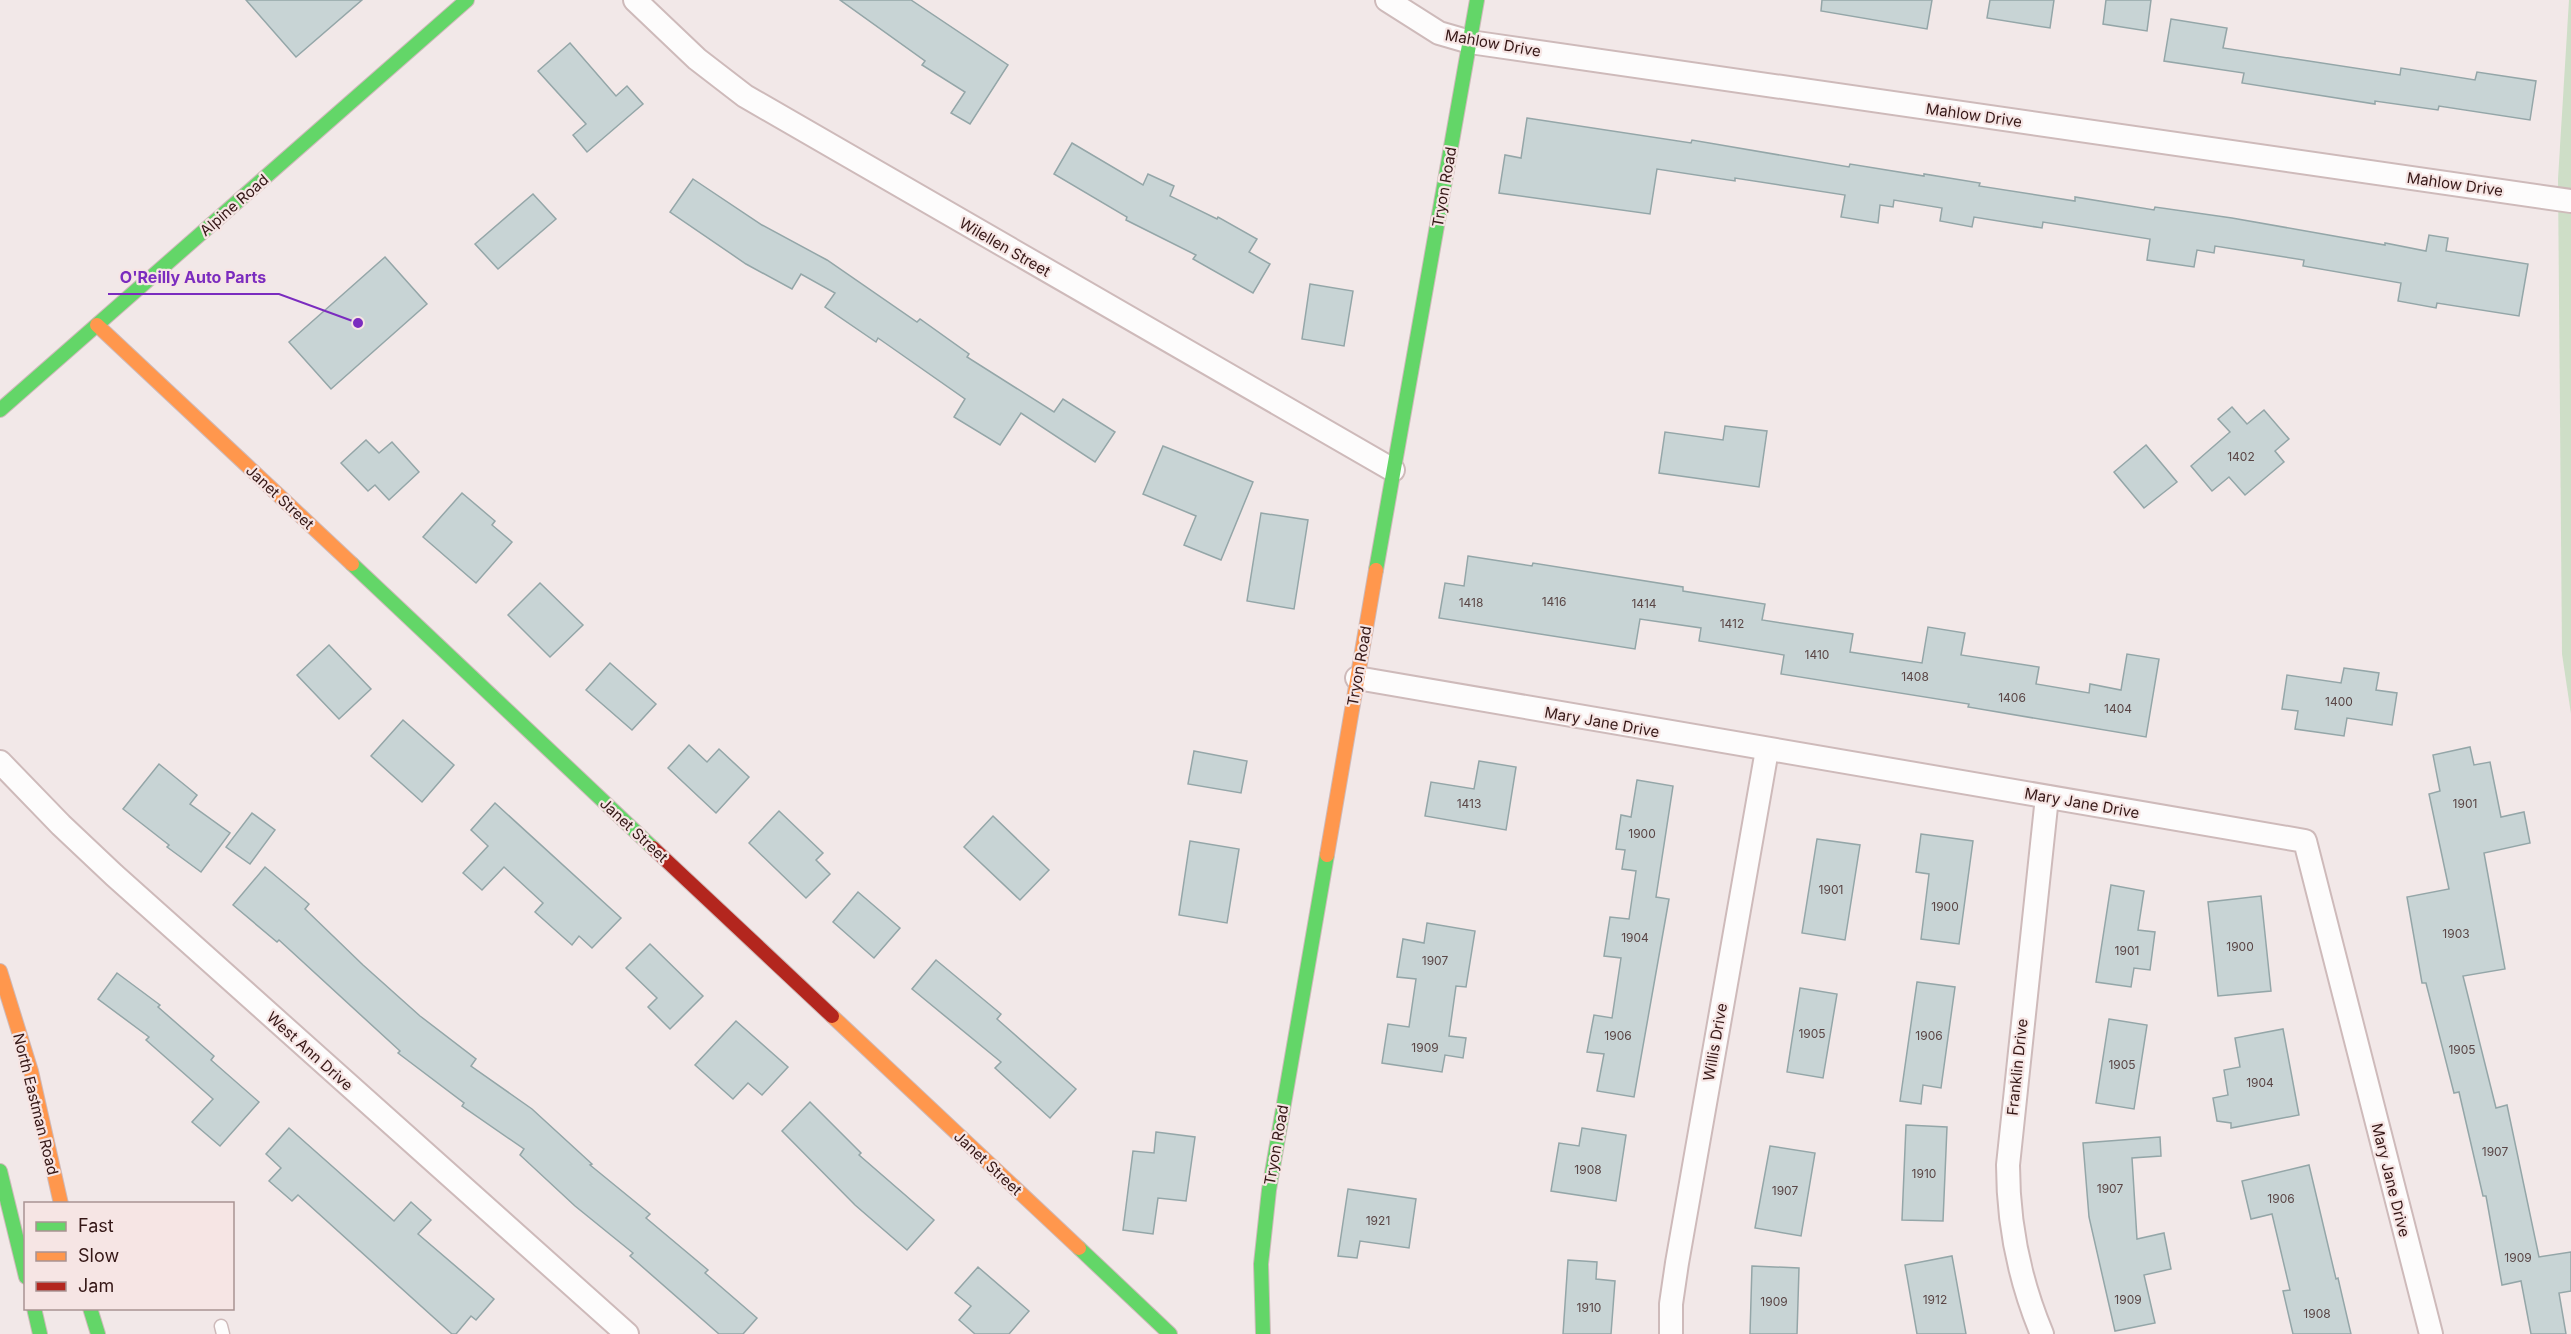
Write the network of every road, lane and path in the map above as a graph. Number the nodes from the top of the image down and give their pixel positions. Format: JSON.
{"nodes":[{"id":1,"x":467,"y":0,"type":"edge"},
{"id":2,"x":635,"y":0,"type":"edge"},
{"id":3,"x":1387,"y":0,"type":"edge"},
{"id":4,"x":1477,"y":0,"type":"edge"},
{"id":5,"x":1470,"y":42,"type":"junction"},
{"id":6,"x":2571,"y":201,"type":"edge"},
{"id":7,"x":97,"y":325,"type":"junction"},
{"id":8,"x":0,"y":410,"type":"edge"},
{"id":9,"x":1393,"y":470,"type":"junction"},
{"id":10,"x":1357,"y":678,"type":"junction"},
{"id":11,"x":1767,"y":750,"type":"junction"},
{"id":12,"x":0,"y":762,"type":"edge"},
{"id":13,"x":2047,"y":797,"type":"junction"},
{"id":14,"x":0,"y":971,"type":"edge"},
{"id":15,"x":0,"y":1171,"type":"edge"},
{"id":16,"x":61,"y":1202,"type":"edge"},
{"id":17,"x":24,"y":1269,"type":"edge"},
{"id":18,"x":34,"y":1310,"type":"edge"},
{"id":19,"x":91,"y":1310,"type":"edge"},
{"id":20,"x":40,"y":1334,"type":"edge"},
{"id":21,"x":98,"y":1334,"type":"edge"},
{"id":22,"x":627,"y":1334,"type":"edge"},
{"id":23,"x":1170,"y":1334,"type":"edge"},
{"id":24,"x":1263,"y":1334,"type":"edge"},
{"id":25,"x":1671,"y":1334,"type":"edge"},
{"id":26,"x":2042,"y":1334,"type":"edge"},
{"id":27,"x":2431,"y":1334,"type":"edge"}],
"edges":[{"from":1,"to":7,"type":"street","name":"Alpine Road"},
{"from":2,"to":9,"type":"street","name":"Wilellen Street"},
{"from":3,"to":5,"type":"street","name":"Mahlow Drive"},
{"from":4,"to":5,"type":"street","name":"Tryon Road"},
{"from":5,"to":6,"type":"street","name":"Mahlow Drive"},
{"from":5,"to":9,"type":"street","name":"Tryon Road"},
{"from":7,"to":8,"type":"street","name":"Alpine Road"},
{"from":7,"to":23,"type":"street","name":"Janet Street"},
{"from":9,"to":10,"type":"street","name":"Tryon Road"},
{"from":10,"to":11,"type":"street","name":"Mary Jane Drive"},
{"from":10,"to":24,"type":"street","name":"Tryon Road"},
{"from":11,"to":13,"type":"street","name":"Mary Jane Drive"},
{"from":11,"to":25,"type":"street","name":"Willis Drive"},
{"from":12,"to":22,"type":"street","name":"West Ann Drive"},
{"from":13,"to":26,"type":"street","name":"Franklin Drive"},
{"from":13,"to":27,"type":"street","name":"Mary Jane Drive"},
{"from":14,"to":16,"type":"street","name":"North Eastman Road"},
{"from":15,"to":17,"type":"street"},
{"from":18,"to":20,"type":"street"},
{"from":19,"to":21,"type":"street"}]}
